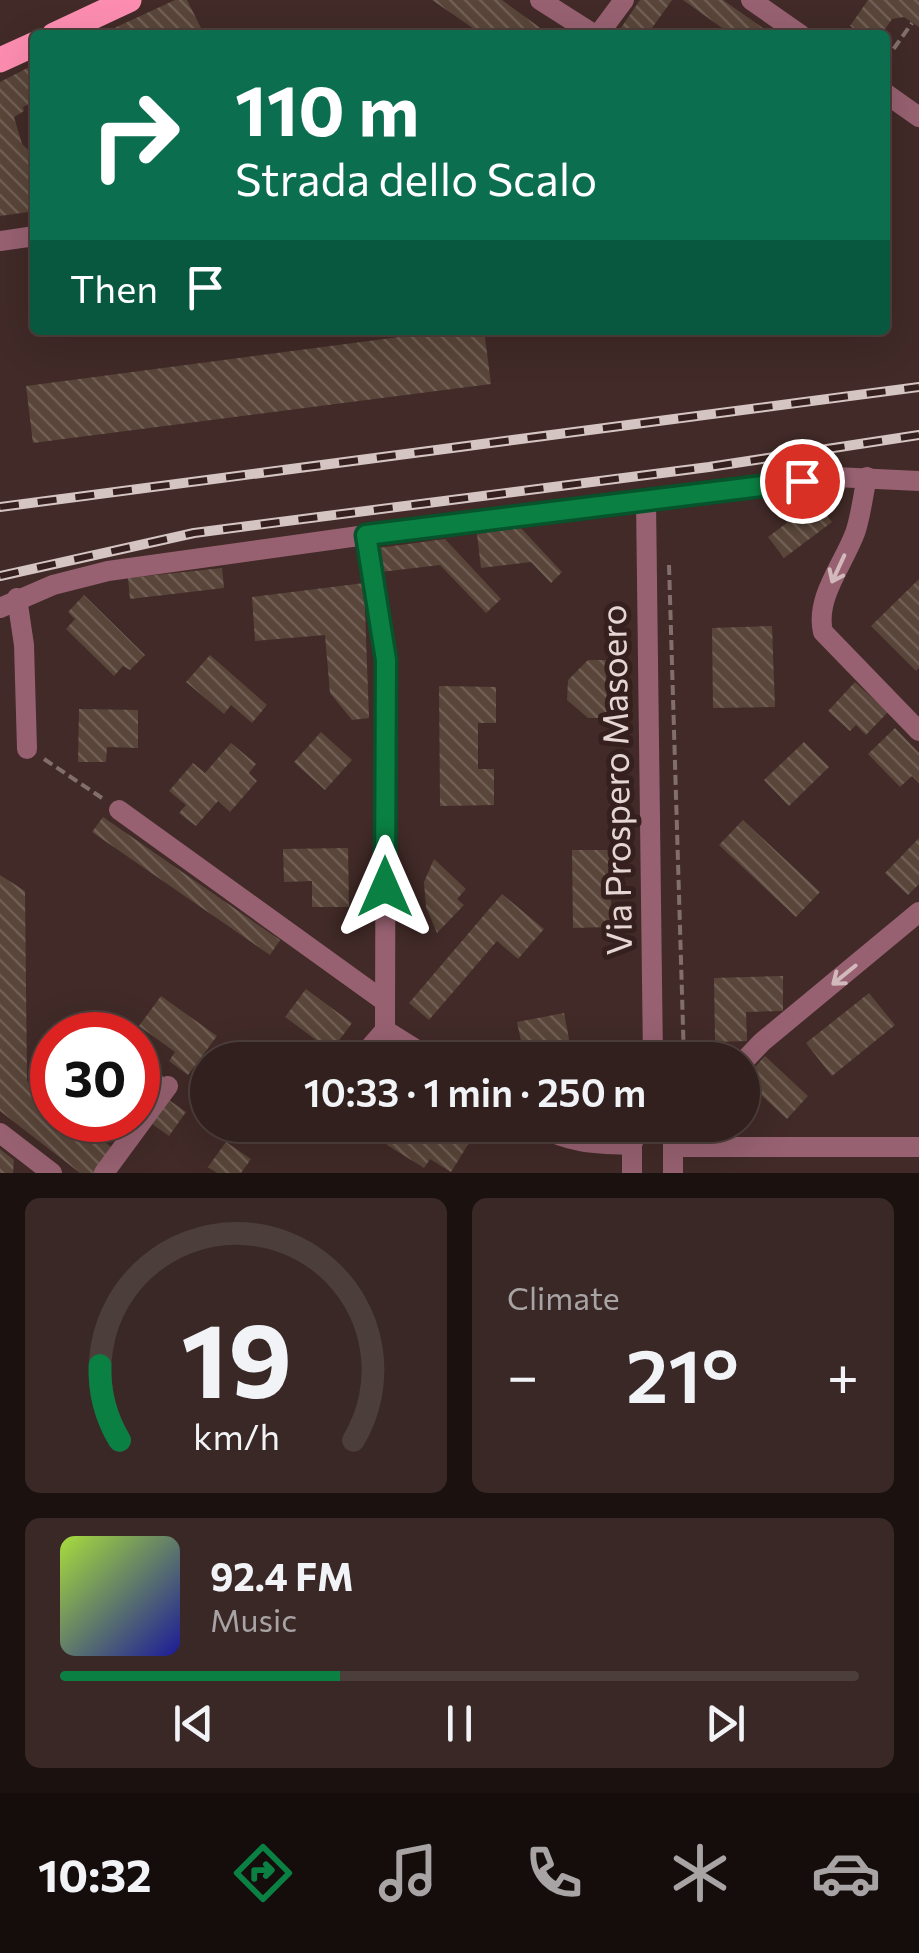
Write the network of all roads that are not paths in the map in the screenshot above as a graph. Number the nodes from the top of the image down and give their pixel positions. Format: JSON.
{"nodes":[{"id":1,"x":130,"y":0,"type":"edge"},
{"id":2,"x":540,"y":0,"type":"edge"},
{"id":3,"x":752,"y":0,"type":"edge"},
{"id":4,"x":621,"y":1,"type":"edge"},
{"id":5,"x":65,"y":30,"type":"edge"},
{"id":6,"x":588,"y":30,"type":"edge"},
{"id":7,"x":600,"y":30,"type":"edge"},
{"id":8,"x":795,"y":30,"type":"edge"},
{"id":9,"x":30,"y":46,"type":"edge"},
{"id":10,"x":0,"y":60,"type":"edge"},
{"id":11,"x":890,"y":97,"type":"edge"},
{"id":12,"x":919,"y":117,"type":"edge"},
{"id":13,"x":30,"y":237,"type":"edge"},
{"id":14,"x":0,"y":241,"type":"edge"},
{"id":15,"x":867,"y":477,"type":"junction"},
{"id":16,"x":919,"y":481,"type":"edge"},
{"id":17,"x":646,"y":500,"type":"junction"},
{"id":18,"x":366,"y":535,"type":"junction"},
{"id":19,"x":8,"y":603,"type":"edge"},
{"id":20,"x":919,"y":731,"type":"edge"},
{"id":21,"x":27,"y":749,"type":"road end"},
{"id":22,"x":119,"y":810,"type":"road end"},
{"id":23,"x":919,"y":912,"type":"edge"},
{"id":24,"x":384,"y":1001,"type":"junction"},
{"id":25,"x":385,"y":1030,"type":"junction"},
{"id":26,"x":375,"y":1042,"type":"edge"},
{"id":27,"x":404,"y":1042,"type":"edge"},
{"id":28,"x":653,"y":1042,"type":"edge"},
{"id":29,"x":760,"y":1044,"type":"edge"},
{"id":30,"x":168,"y":1086,"type":"dead end"},
{"id":31,"x":0,"y":1133,"type":"edge"},
{"id":32,"x":574,"y":1142,"type":"edge"},
{"id":33,"x":633,"y":1142,"type":"edge"},
{"id":34,"x":673,"y":1142,"type":"edge"},
{"id":35,"x":632,"y":1145,"type":"junction"},
{"id":36,"x":673,"y":1146,"type":"junction"},
{"id":37,"x":919,"y":1147,"type":"edge"},
{"id":38,"x":52,"y":1173,"type":"edge"},
{"id":39,"x":104,"y":1173,"type":"edge"},
{"id":40,"x":632,"y":1173,"type":"edge"},
{"id":41,"x":674,"y":1173,"type":"edge"}],
"edges":[{"from":1,"to":5,"type":"main road"},
{"from":2,"to":6,"type":"street"},
{"from":3,"to":8,"type":"street"},
{"from":4,"to":7,"type":"street"},
{"from":9,"to":10,"type":"main road"},
{"from":11,"to":12,"type":"street"},
{"from":13,"to":14,"type":"street"},
{"from":15,"to":16,"type":"street"},
{"from":15,"to":17,"type":"street"},
{"from":15,"to":20,"type":"street","one_way":true},
{"from":17,"to":18,"type":"street"},
{"from":17,"to":28,"type":"street","name":"Via Prospero Masoero"},
{"from":18,"to":19,"type":"street"},
{"from":18,"to":24,"type":"street"},
{"from":19,"to":21,"type":"street"},
{"from":22,"to":24,"type":"street"},
{"from":23,"to":29,"type":"street","one_way":true},
{"from":24,"to":25,"type":"street"},
{"from":25,"to":26,"type":"street"},
{"from":25,"to":27,"type":"street"},
{"from":30,"to":39,"type":"street"},
{"from":31,"to":38,"type":"street"},
{"from":32,"to":35,"type":"street"},
{"from":33,"to":35,"type":"street"},
{"from":34,"to":36,"type":"street"},
{"from":35,"to":40,"type":"street"},
{"from":36,"to":37,"type":"street"},
{"from":36,"to":41,"type":"street"}]}
